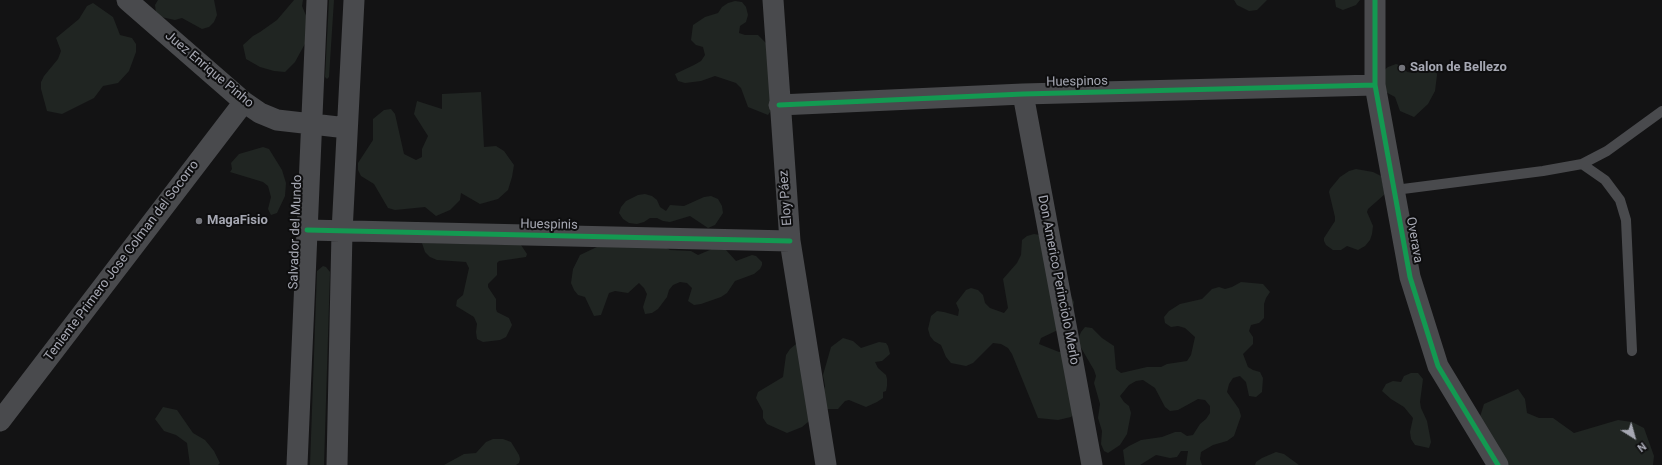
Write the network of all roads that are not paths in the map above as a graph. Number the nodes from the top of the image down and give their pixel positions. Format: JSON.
{"nodes":[{"id":1,"x":127,"y":0,"type":"edge"},
{"id":2,"x":317,"y":0,"type":"edge"},
{"id":3,"x":354,"y":0,"type":"edge"},
{"id":4,"x":773,"y":0,"type":"edge"},
{"id":5,"x":1375,"y":0,"type":"edge"},
{"id":6,"x":1375,"y":85,"type":"junction"},
{"id":7,"x":1023,"y":94,"type":"junction"},
{"id":8,"x":244,"y":102,"type":"junction"},
{"id":9,"x":780,"y":105,"type":"junction"},
{"id":10,"x":1662,"y":111,"type":"edge"},
{"id":11,"x":311,"y":124,"type":"junction"},
{"id":12,"x":347,"y":128,"type":"junction"},
{"id":13,"x":1582,"y":164,"type":"junction"},
{"id":14,"x":1394,"y":190,"type":"junction"},
{"id":15,"x":307,"y":230,"type":"junction"},
{"id":16,"x":342,"y":232,"type":"junction"},
{"id":17,"x":790,"y":241,"type":"junction"},
{"id":18,"x":1632,"y":351,"type":"dead end"},
{"id":19,"x":0,"y":421,"type":"edge"},
{"id":20,"x":297,"y":465,"type":"edge"},
{"id":21,"x":337,"y":465,"type":"edge"},
{"id":22,"x":826,"y":465,"type":"edge"},
{"id":23,"x":1092,"y":465,"type":"edge"},
{"id":24,"x":1498,"y":465,"type":"edge"}],
"edges":[{"from":1,"to":8,"type":"street","name":"Juez Enrique Pinho"},
{"from":2,"to":11,"type":"street","name":"Salvador del Mundo"},
{"from":3,"to":12,"type":"street"},
{"from":4,"to":9,"type":"street","name":"Eloy Páez"},
{"from":5,"to":6,"type":"street","name":"Overava"},
{"from":6,"to":7,"type":"street","name":"Huespinos"},
{"from":6,"to":14,"type":"street","name":"Overava"},
{"from":7,"to":9,"type":"street","name":"Huespinos"},
{"from":7,"to":23,"type":"street","name":"Don Americo Perinciolo Merlo"},
{"from":8,"to":11,"type":"street","name":"Juez Enrique Pinho"},
{"from":8,"to":19,"type":"street","name":"Teniente Primero Jose Colman del Socorro"},
{"from":9,"to":17,"type":"street","name":"Eloy Páez"},
{"from":10,"to":13,"type":"lane"},
{"from":11,"to":12,"type":"street","name":"Juez Enrique Pinho"},
{"from":11,"to":15,"type":"street","name":"Salvador del Mundo"},
{"from":12,"to":16,"type":"street"},
{"from":13,"to":14,"type":"lane"},
{"from":13,"to":18,"type":"lane"},
{"from":14,"to":24,"type":"street","name":"Overava"},
{"from":15,"to":16,"type":"street","name":"Huespinis"},
{"from":15,"to":20,"type":"street","name":"Salvador del Mundo"},
{"from":16,"to":17,"type":"street","name":"Huespinis"},
{"from":16,"to":21,"type":"street"},
{"from":17,"to":22,"type":"street","name":"Eloy Páez"}]}
